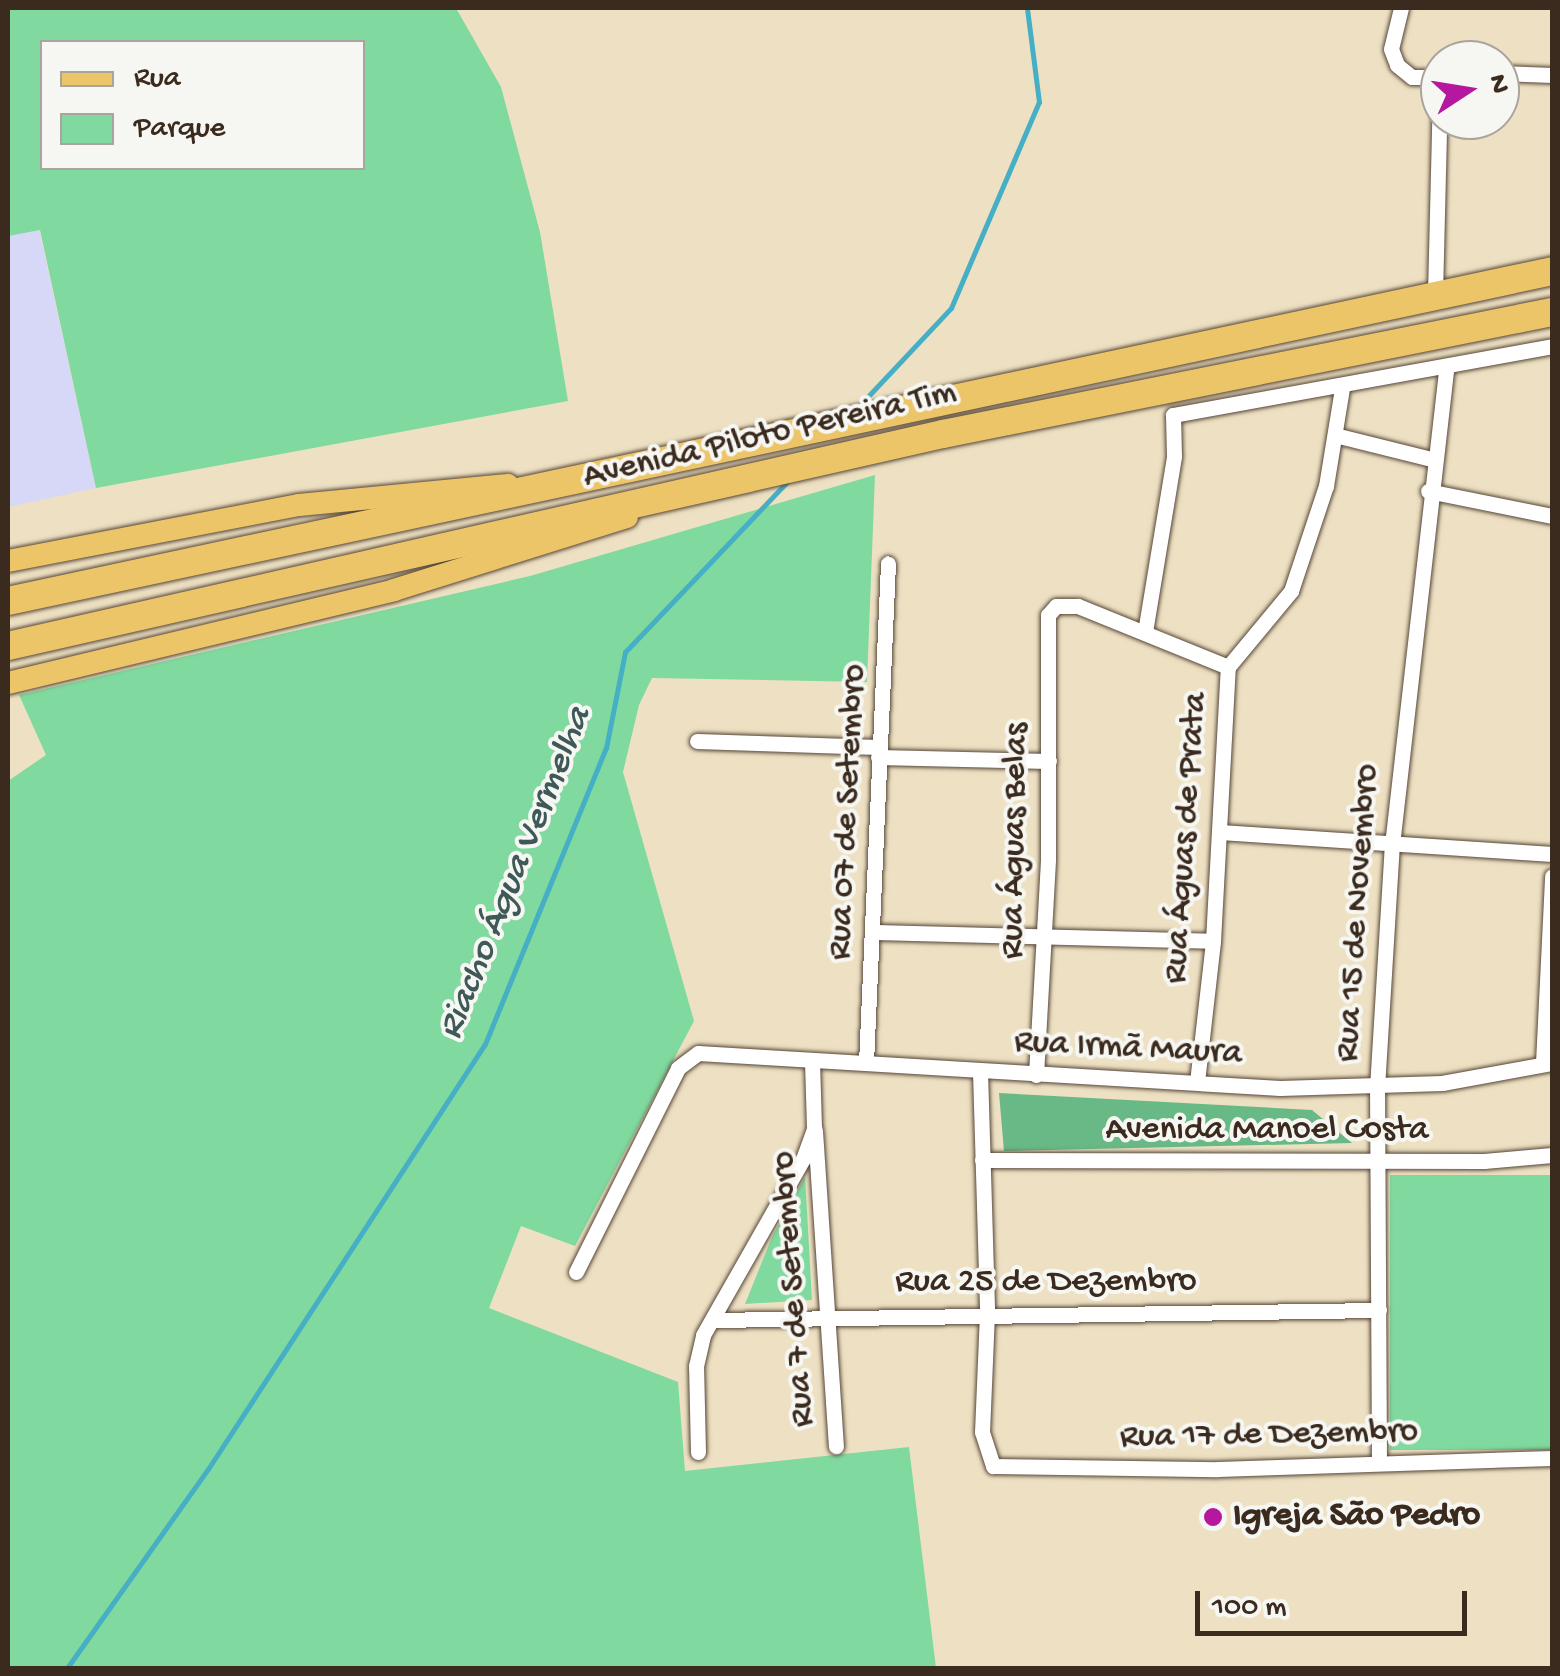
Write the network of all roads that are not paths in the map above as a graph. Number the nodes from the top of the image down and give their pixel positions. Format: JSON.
{"nodes":[{"id":1,"x":1401,"y":8,"type":"edge"},
{"id":2,"x":1520,"y":74,"type":"edge"},
{"id":3,"x":1552,"y":75,"type":"edge"},
{"id":4,"x":1420,"y":76,"type":"edge"},
{"id":5,"x":1439,"y":140,"type":"edge"},
{"id":6,"x":1552,"y":271,"type":"edge"},
{"id":7,"x":1436,"y":295,"type":"junction"},
{"id":8,"x":1552,"y":312,"type":"edge"},
{"id":9,"x":1552,"y":346,"type":"edge"},
{"id":10,"x":1446,"y":370,"type":"junction"},
{"id":11,"x":1342,"y":388,"type":"junction"},
{"id":12,"x":1335,"y":435,"type":"junction"},
{"id":13,"x":1431,"y":459,"type":"junction"},
{"id":14,"x":557,"y":482,"type":"junction"},
{"id":15,"x":1428,"y":490,"type":"junction"},
{"id":16,"x":702,"y":491,"type":"junction"},
{"id":17,"x":1552,"y":516,"type":"edge"},
{"id":18,"x":8,"y":561,"type":"edge"},
{"id":19,"x":888,"y":563,"type":"dead end"},
{"id":20,"x":8,"y":601,"type":"edge"},
{"id":21,"x":1145,"y":632,"type":"junction"},
{"id":22,"x":8,"y":646,"type":"edge"},
{"id":23,"x":1228,"y":667,"type":"junction"},
{"id":24,"x":8,"y":684,"type":"edge"},
{"id":25,"x":697,"y":741,"type":"dead end"},
{"id":26,"x":878,"y":752,"type":"junction"},
{"id":27,"x":1049,"y":761,"type":"junction"},
{"id":28,"x":1220,"y":832,"type":"junction"},
{"id":29,"x":1392,"y":845,"type":"junction"},
{"id":30,"x":1552,"y":854,"type":"edge"},
{"id":31,"x":1552,"y":876,"type":"edge"},
{"id":32,"x":873,"y":932,"type":"junction"},
{"id":33,"x":1046,"y":940,"type":"junction"},
{"id":34,"x":1212,"y":941,"type":"junction"},
{"id":35,"x":812,"y":1060,"type":"junction"},
{"id":36,"x":866,"y":1062,"type":"junction"},
{"id":37,"x":1548,"y":1063,"type":"edge"},
{"id":38,"x":980,"y":1070,"type":"junction"},
{"id":39,"x":1036,"y":1075,"type":"junction"},
{"id":40,"x":1197,"y":1082,"type":"junction"},
{"id":41,"x":1378,"y":1088,"type":"junction"},
{"id":42,"x":814,"y":1128,"type":"junction"},
{"id":43,"x":1552,"y":1155,"type":"edge"},
{"id":44,"x":1376,"y":1159,"type":"junction"},
{"id":45,"x":982,"y":1160,"type":"junction"},
{"id":46,"x":576,"y":1272,"type":"dead end"},
{"id":47,"x":1380,"y":1310,"type":"junction"},
{"id":48,"x":830,"y":1313,"type":"junction"},
{"id":49,"x":986,"y":1313,"type":"junction"},
{"id":50,"x":712,"y":1320,"type":"junction"},
{"id":51,"x":836,"y":1446,"type":"dead end"},
{"id":52,"x":698,"y":1452,"type":"dead end"},
{"id":53,"x":1552,"y":1458,"type":"edge"},
{"id":54,"x":1380,"y":1464,"type":"junction"}],
"edges":[{"from":1,"to":4,"type":"street"},
{"from":2,"to":3,"type":"street"},
{"from":5,"to":7,"type":"street"},
{"from":6,"to":7,"type":"highway","name":"Avenida Piloto Pereira Tim"},
{"from":7,"to":14,"type":"highway","name":"Avenida Piloto Pereira Tim"},
{"from":8,"to":16,"type":"highway","name":"Avenida Piloto Pereira Tim"},
{"from":9,"to":10,"type":"street"},
{"from":10,"to":11,"type":"street"},
{"from":10,"to":13,"type":"street","name":"Rua 15 de Novembro"},
{"from":11,"to":12,"type":"street","name":"Rua Águas de Prata"},
{"from":11,"to":21,"type":"street"},
{"from":12,"to":13,"type":"street"},
{"from":12,"to":23,"type":"street","name":"Rua Águas de Prata"},
{"from":13,"to":15,"type":"street","name":"Rua 15 de Novembro"},
{"from":14,"to":18,"type":"main road"},
{"from":14,"to":20,"type":"highway","name":"Avenida Piloto Pereira Tim"},
{"from":15,"to":17,"type":"street"},
{"from":15,"to":29,"type":"street","name":"Rua 15 de Novembro"},
{"from":16,"to":22,"type":"highway","name":"Avenida Piloto Pereira Tim"},
{"from":16,"to":24,"type":"main road"},
{"from":19,"to":26,"type":"street","name":"Rua 07 de Setembro"},
{"from":21,"to":23,"type":"street"},
{"from":21,"to":27,"type":"street","name":"Rua Águas Belas"},
{"from":23,"to":28,"type":"street","name":"Rua Águas de Prata"},
{"from":25,"to":26,"type":"street"},
{"from":26,"to":27,"type":"street"},
{"from":26,"to":32,"type":"street","name":"Rua 07 de Setembro"},
{"from":27,"to":33,"type":"street","name":"Rua Águas Belas"},
{"from":28,"to":29,"type":"street"},
{"from":28,"to":34,"type":"street","name":"Rua Águas de Prata"},
{"from":29,"to":30,"type":"street"},
{"from":29,"to":41,"type":"street","name":"Rua 15 de Novembro"},
{"from":31,"to":37,"type":"street"},
{"from":32,"to":33,"type":"street"},
{"from":32,"to":36,"type":"street","name":"Rua 07 de Setembro"},
{"from":33,"to":34,"type":"street"},
{"from":33,"to":39,"type":"street","name":"Rua Águas Belas"},
{"from":34,"to":40,"type":"street","name":"Rua Águas de Prata"},
{"from":35,"to":36,"type":"street","name":"Rua Irmã Maura"},
{"from":35,"to":42,"type":"street","name":"Rua 7 de Setembro"},
{"from":35,"to":46,"type":"street","name":"Rua Irmã Maura"},
{"from":36,"to":38,"type":"street","name":"Rua Irmã Maura"},
{"from":37,"to":41,"type":"street","name":"Rua Irmã Maura"},
{"from":38,"to":39,"type":"street","name":"Rua Irmã Maura"},
{"from":38,"to":45,"type":"street"},
{"from":39,"to":40,"type":"street","name":"Rua Irmã Maura"},
{"from":40,"to":41,"type":"street","name":"Rua Irmã Maura"},
{"from":41,"to":44,"type":"street","name":"Rua 15 de Novembro"},
{"from":42,"to":48,"type":"street","name":"Rua 7 de Setembro"},
{"from":42,"to":50,"type":"street"},
{"from":43,"to":44,"type":"street","name":"Avenida Manoel Costa"},
{"from":44,"to":45,"type":"street","name":"Avenida Manoel Costa"},
{"from":44,"to":47,"type":"street","name":"Rua 15 de Novembro"},
{"from":45,"to":49,"type":"street"},
{"from":47,"to":49,"type":"street","name":"Rua 25 de Dezembro"},
{"from":47,"to":54,"type":"street","name":"Rua 15 de Novembro"},
{"from":48,"to":49,"type":"street","name":"Rua 25 de Dezembro"},
{"from":48,"to":50,"type":"street","name":"Rua 25 de Dezembro"},
{"from":48,"to":51,"type":"street","name":"Rua 7 de Setembro"},
{"from":49,"to":54,"type":"street","name":"Rua 17 de Dezembro"},
{"from":50,"to":52,"type":"street"},
{"from":53,"to":54,"type":"street","name":"Rua 17 de Dezembro"}]}
